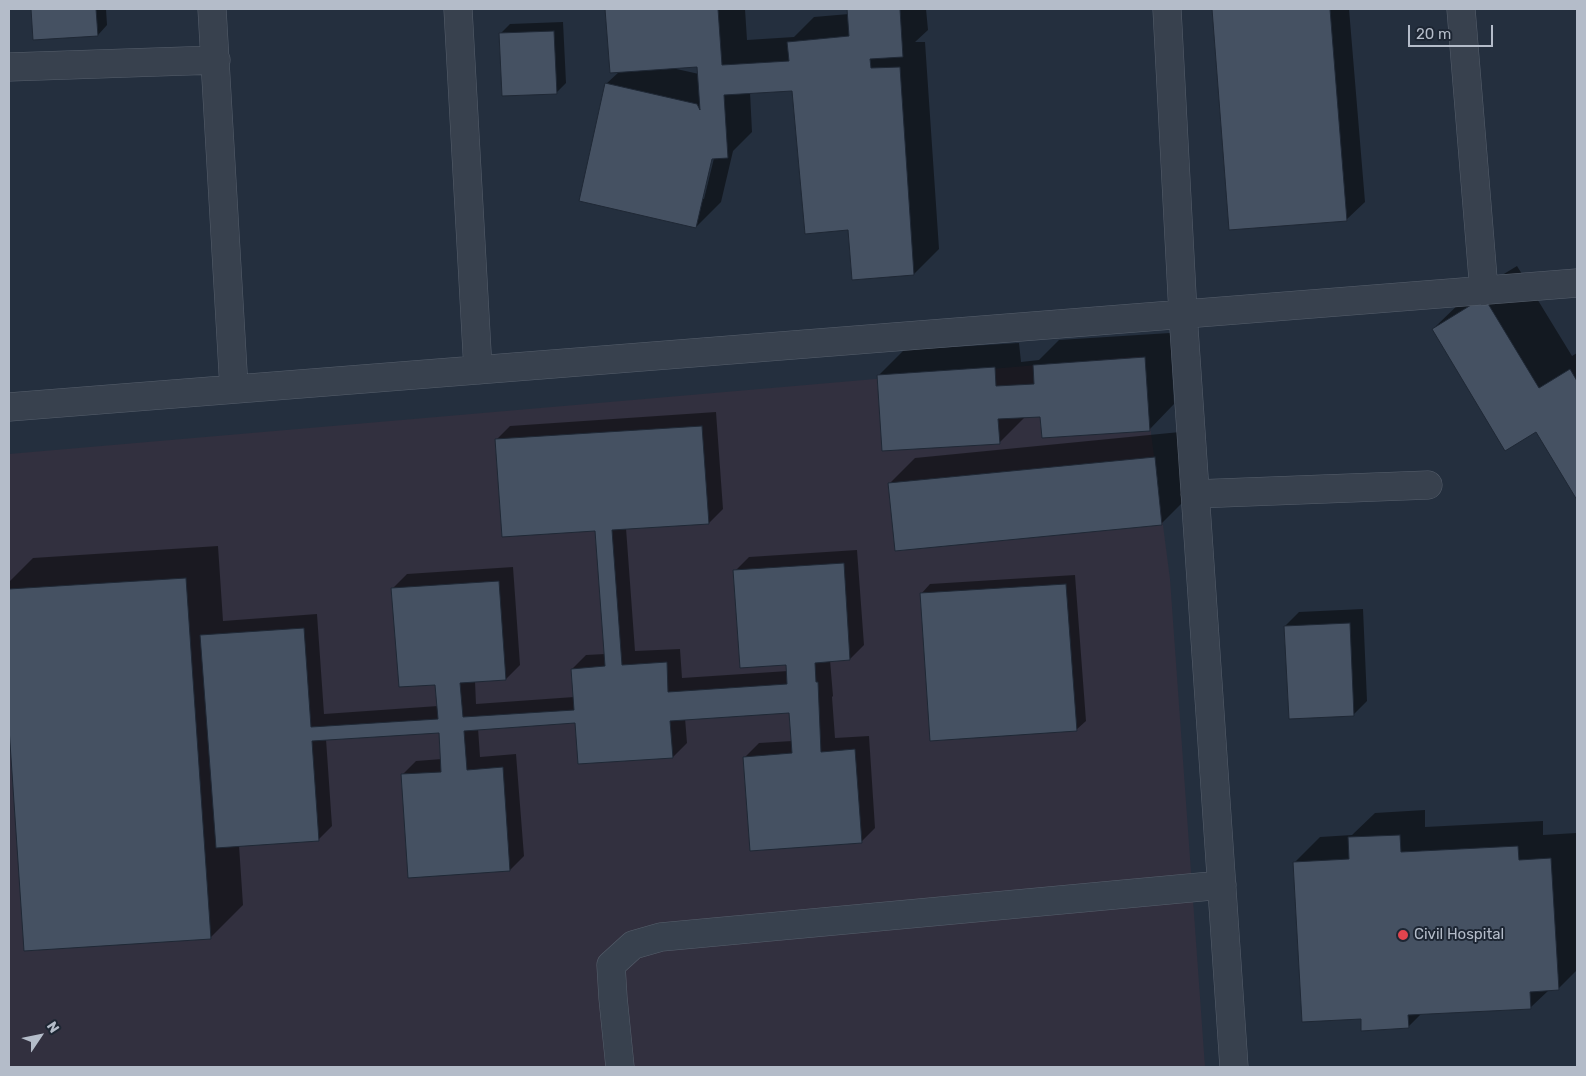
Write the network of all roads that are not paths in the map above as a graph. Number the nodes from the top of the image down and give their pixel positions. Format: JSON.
{"nodes":[{"id":1,"x":212,"y":9,"type":"edge"},
{"id":2,"x":458,"y":9,"type":"edge"},
{"id":3,"x":1168,"y":9,"type":"edge"},
{"id":4,"x":1461,"y":9,"type":"edge"},
{"id":5,"x":216,"y":60,"type":"junction"},
{"id":6,"x":9,"y":67,"type":"edge"},
{"id":7,"x":1577,"y":283,"type":"edge"},
{"id":8,"x":1484,"y":291,"type":"junction"},
{"id":9,"x":1183,"y":314,"type":"junction"},
{"id":10,"x":478,"y":370,"type":"junction"},
{"id":11,"x":234,"y":389,"type":"junction"},
{"id":12,"x":9,"y":408,"type":"edge"},
{"id":13,"x":1428,"y":485,"type":"dead end"},
{"id":14,"x":1195,"y":494,"type":"junction"},
{"id":15,"x":1222,"y":885,"type":"junction"},
{"id":16,"x":620,"y":1067,"type":"edge"},
{"id":17,"x":1234,"y":1067,"type":"edge"}],
"edges":[{"from":1,"to":5,"type":"street"},
{"from":2,"to":10,"type":"street"},
{"from":3,"to":9,"type":"street"},
{"from":4,"to":8,"type":"street"},
{"from":5,"to":6,"type":"street"},
{"from":5,"to":11,"type":"street"},
{"from":7,"to":8,"type":"street"},
{"from":8,"to":9,"type":"street"},
{"from":9,"to":10,"type":"street"},
{"from":9,"to":14,"type":"street"},
{"from":10,"to":11,"type":"street"},
{"from":11,"to":12,"type":"street"},
{"from":13,"to":14,"type":"street"},
{"from":14,"to":15,"type":"street"},
{"from":15,"to":16,"type":"street"},
{"from":15,"to":17,"type":"street"}]}
